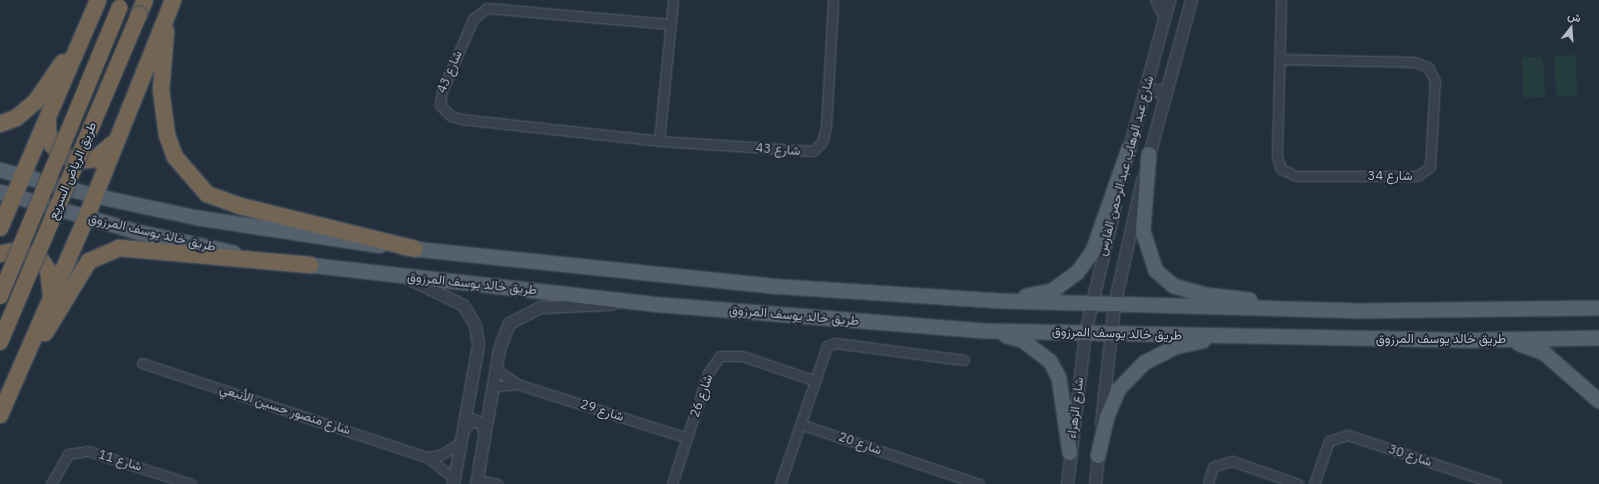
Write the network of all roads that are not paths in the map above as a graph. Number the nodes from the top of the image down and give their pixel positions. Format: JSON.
{"nodes":[{"id":1,"x":673,"y":0,"type":"edge"},
{"id":2,"x":833,"y":0,"type":"edge"},
{"id":3,"x":1156,"y":0,"type":"edge"},
{"id":4,"x":1169,"y":0,"type":"edge"},
{"id":5,"x":1281,"y":0,"type":"edge"},
{"id":6,"x":1192,"y":2,"type":"edge"},
{"id":7,"x":96,"y":3,"type":"edge"},
{"id":8,"x":121,"y":4,"type":"edge"},
{"id":9,"x":142,"y":7,"type":"edge"},
{"id":10,"x":170,"y":7,"type":"edge"},
{"id":11,"x":1165,"y":16,"type":"junction"},
{"id":12,"x":670,"y":24,"type":"junction"},
{"id":13,"x":1282,"y":59,"type":"junction"},
{"id":14,"x":1151,"y":70,"type":"junction"},
{"id":15,"x":1170,"y":76,"type":"junction"},
{"id":16,"x":1145,"y":91,"type":"junction"},
{"id":17,"x":1164,"y":97,"type":"junction"},
{"id":18,"x":48,"y":116,"type":"junction"},
{"id":19,"x":0,"y":124,"type":"edge"},
{"id":20,"x":116,"y":138,"type":"junction"},
{"id":21,"x":659,"y":141,"type":"junction"},
{"id":22,"x":1129,"y":148,"type":"junction"},
{"id":23,"x":1149,"y":154,"type":"junction"},
{"id":24,"x":0,"y":170,"type":"edge"},
{"id":25,"x":22,"y":176,"type":"junction"},
{"id":26,"x":7,"y":194,"type":"edge"},
{"id":27,"x":95,"y":196,"type":"junction"},
{"id":28,"x":86,"y":218,"type":"junction"},
{"id":29,"x":0,"y":228,"type":"edge"},
{"id":30,"x":415,"y":249,"type":"junction"},
{"id":31,"x":0,"y":254,"type":"edge"},
{"id":32,"x":310,"y":265,"type":"junction"},
{"id":33,"x":402,"y":276,"type":"junction"},
{"id":34,"x":0,"y":296,"type":"edge"},
{"id":35,"x":51,"y":296,"type":"junction"},
{"id":36,"x":1001,"y":301,"type":"junction"},
{"id":37,"x":662,"y":304,"type":"junction"},
{"id":38,"x":1091,"y":304,"type":"junction"},
{"id":39,"x":1114,"y":305,"type":"junction"},
{"id":40,"x":1599,"y":308,"type":"edge"},
{"id":41,"x":1354,"y":311,"type":"junction"},
{"id":42,"x":988,"y":331,"type":"junction"},
{"id":43,"x":1085,"y":332,"type":"junction"},
{"id":44,"x":1110,"y":332,"type":"junction"},
{"id":45,"x":1218,"y":337,"type":"junction"},
{"id":46,"x":1599,"y":338,"type":"edge"},
{"id":47,"x":1477,"y":340,"type":"junction"},
{"id":48,"x":0,"y":342,"type":"edge"},
{"id":49,"x":964,"y":360,"type":"dead end"},
{"id":50,"x":142,"y":363,"type":"dead end"},
{"id":51,"x":495,"y":369,"type":"junction"},
{"id":52,"x":813,"y":380,"type":"junction"},
{"id":53,"x":517,"y":384,"type":"junction"},
{"id":54,"x":13,"y":386,"type":"junction"},
{"id":55,"x":492,"y":387,"type":"junction"},
{"id":56,"x":1599,"y":401,"type":"edge"},
{"id":57,"x":0,"y":415,"type":"edge"},
{"id":58,"x":800,"y":424,"type":"junction"},
{"id":59,"x":463,"y":428,"type":"junction"},
{"id":60,"x":484,"y":431,"type":"junction"},
{"id":61,"x":687,"y":438,"type":"junction"},
{"id":62,"x":460,"y":444,"type":"junction"},
{"id":63,"x":1070,"y":453,"type":"junction"},
{"id":64,"x":1098,"y":456,"type":"junction"},
{"id":65,"x":427,"y":457,"type":"junction"},
{"id":66,"x":454,"y":481,"type":"edge"},
{"id":67,"x":476,"y":482,"type":"edge"},
{"id":68,"x":1208,"y":482,"type":"edge"},
{"id":69,"x":51,"y":484,"type":"edge"},
{"id":70,"x":191,"y":484,"type":"edge"},
{"id":71,"x":498,"y":484,"type":"edge"},
{"id":72,"x":672,"y":484,"type":"edge"},
{"id":73,"x":780,"y":484,"type":"edge"},
{"id":74,"x":979,"y":484,"type":"edge"},
{"id":75,"x":1067,"y":484,"type":"edge"},
{"id":76,"x":1095,"y":484,"type":"edge"},
{"id":77,"x":1298,"y":484,"type":"edge"},
{"id":78,"x":1314,"y":484,"type":"edge"},
{"id":79,"x":1496,"y":484,"type":"edge"}],
"edges":[{"from":1,"to":12,"type":"street"},
{"from":2,"to":21,"type":"street","name":"شارع 43"},
{"from":3,"to":11,"type":"street"},
{"from":4,"to":11,"type":"street","name":"شارع عبد الوهاب عبد الرحمن الفارس"},
{"from":5,"to":13,"type":"street","name":"شارع 34"},
{"from":6,"to":15,"type":"street","name":"شارع عبد الوهاب عبد الرحمن الفارس"},
{"from":7,"to":18,"type":"highway"},
{"from":7,"to":19,"type":"highway"},
{"from":8,"to":34,"type":"highway","name":"طريق الرياض السريع","bridge":true},
{"from":9,"to":48,"type":"highway","name":"طريق الرياض السريع","bridge":true},
{"from":10,"to":20,"type":"highway"},
{"from":10,"to":30,"type":"highway"},
{"from":11,"to":14,"type":"street","name":"شارع عبد الوهاب عبد الرحمن الفارس"},
{"from":12,"to":21,"type":"street"},
{"from":12,"to":21,"type":"street","name":"شارع 43"},
{"from":13,"to":13,"type":"street","name":"شارع 34"},
{"from":14,"to":15,"type":"street"},
{"from":14,"to":16,"type":"street","name":"شارع عبد الوهاب عبد الرحمن الفارس"},
{"from":15,"to":17,"type":"street","name":"شارع عبد الوهاب عبد الرحمن الفارس"},
{"from":16,"to":17,"type":"street"},
{"from":16,"to":22,"type":"street","name":"شارع عبد الوهاب عبد الرحمن الفارس"},
{"from":17,"to":23,"type":"street","name":"شارع عبد الوهاب عبد الرحمن الفارس"},
{"from":18,"to":20,"type":"highway"},
{"from":18,"to":25,"type":"highway"},
{"from":20,"to":27,"type":"highway"},
{"from":22,"to":36,"type":"main road"},
{"from":22,"to":38,"type":"street","name":"شارع عبد الوهاب عبد الرحمن الفارس"},
{"from":23,"to":39,"type":"street","name":"شارع عبد الوهاب عبد الرحمن الفارس"},
{"from":23,"to":41,"type":"main road"},
{"from":24,"to":25,"type":"main road","name":"طريق خالد يوسف المرزوق"},
{"from":25,"to":26,"type":"highway"},
{"from":25,"to":27,"type":"main road","name":"طريق خالد يوسف المرزوق"},
{"from":26,"to":28,"type":"main road","name":"طريق خالد يوسف المرزوق"},
{"from":26,"to":29,"type":"highway"},
{"from":27,"to":28,"type":"highway"},
{"from":27,"to":30,"type":"main road","name":"طريق خالد يوسف المرزوق"},
{"from":28,"to":32,"type":"main road","name":"طريق خالد يوسف المرزوق"},
{"from":28,"to":35,"type":"highway"},
{"from":30,"to":36,"type":"main road","name":"طريق خالد يوسف المرزوق"},
{"from":31,"to":35,"type":"highway"},
{"from":32,"to":33,"type":"main road","name":"طريق خالد يوسف المرزوق"},
{"from":32,"to":54,"type":"highway"},
{"from":33,"to":37,"type":"main road","name":"طريق خالد يوسف المرزوق"},
{"from":33,"to":59,"type":"street"},
{"from":35,"to":54,"type":"highway"},
{"from":36,"to":38,"type":"main road","name":"طريق خالد يوسف المرزوق"},
{"from":37,"to":42,"type":"main road","name":"طريق خالد يوسف المرزوق"},
{"from":37,"to":51,"type":"street"},
{"from":38,"to":39,"type":"main road","name":"طريق خالد يوسف المرزوق"},
{"from":38,"to":43,"type":"street","name":"شارع عبد الوهاب عبد الرحمن الفارس"},
{"from":39,"to":41,"type":"main road","name":"طريق خالد يوسف المرزوق"},
{"from":39,"to":44,"type":"street","name":"شارع عبد الوهاب عبد الرحمن الفارس"},
{"from":40,"to":41,"type":"main road","name":"طريق خالد يوسف المرزوق"},
{"from":42,"to":43,"type":"main road","name":"طريق خالد يوسف المرزوق"},
{"from":42,"to":63,"type":"main road"},
{"from":43,"to":44,"type":"main road","name":"طريق خالد يوسف المرزوق"},
{"from":43,"to":63,"type":"street","name":"شارع الزهراء"},
{"from":44,"to":45,"type":"main road","name":"طريق خالد يوسف المرزوق"},
{"from":44,"to":64,"type":"street","name":"شارع الزهراء"},
{"from":45,"to":47,"type":"main road","name":"طريق خالد يوسف المرزوق"},
{"from":45,"to":64,"type":"main road"},
{"from":46,"to":47,"type":"main road","name":"طريق خالد يوسف المرزوق"},
{"from":47,"to":56,"type":"main road"},
{"from":49,"to":52,"type":"street"},
{"from":50,"to":65,"type":"street","name":"شارع منصور حسين الأنبعي"},
{"from":51,"to":53,"type":"street","name":"شارع 29"},
{"from":51,"to":55,"type":"street"},
{"from":52,"to":58,"type":"street"},
{"from":52,"to":61,"type":"street","name":"شارع 26"},
{"from":53,"to":55,"type":"street","name":"شارع 29"},
{"from":53,"to":61,"type":"street","name":"شارع 29"},
{"from":54,"to":57,"type":"highway"},
{"from":55,"to":60,"type":"street"},
{"from":58,"to":73,"type":"street"},
{"from":58,"to":74,"type":"street","name":"شارع 20"},
{"from":59,"to":60,"type":"street"},
{"from":59,"to":62,"type":"street"},
{"from":60,"to":67,"type":"street"},
{"from":61,"to":72,"type":"street","name":"شارع 26"},
{"from":62,"to":65,"type":"street"},
{"from":62,"to":66,"type":"street"},
{"from":63,"to":75,"type":"street","name":"شارع الزهراء"},
{"from":64,"to":76,"type":"street","name":"شارع الزهراء"},
{"from":65,"to":66,"type":"street","name":"شارع منصور حسين الأنبعي"},
{"from":67,"to":71,"type":"street"},
{"from":68,"to":77,"type":"street"},
{"from":69,"to":70,"type":"street","name":"شارع 11"},
{"from":78,"to":79,"type":"street","name":"شارع 30"}]}
